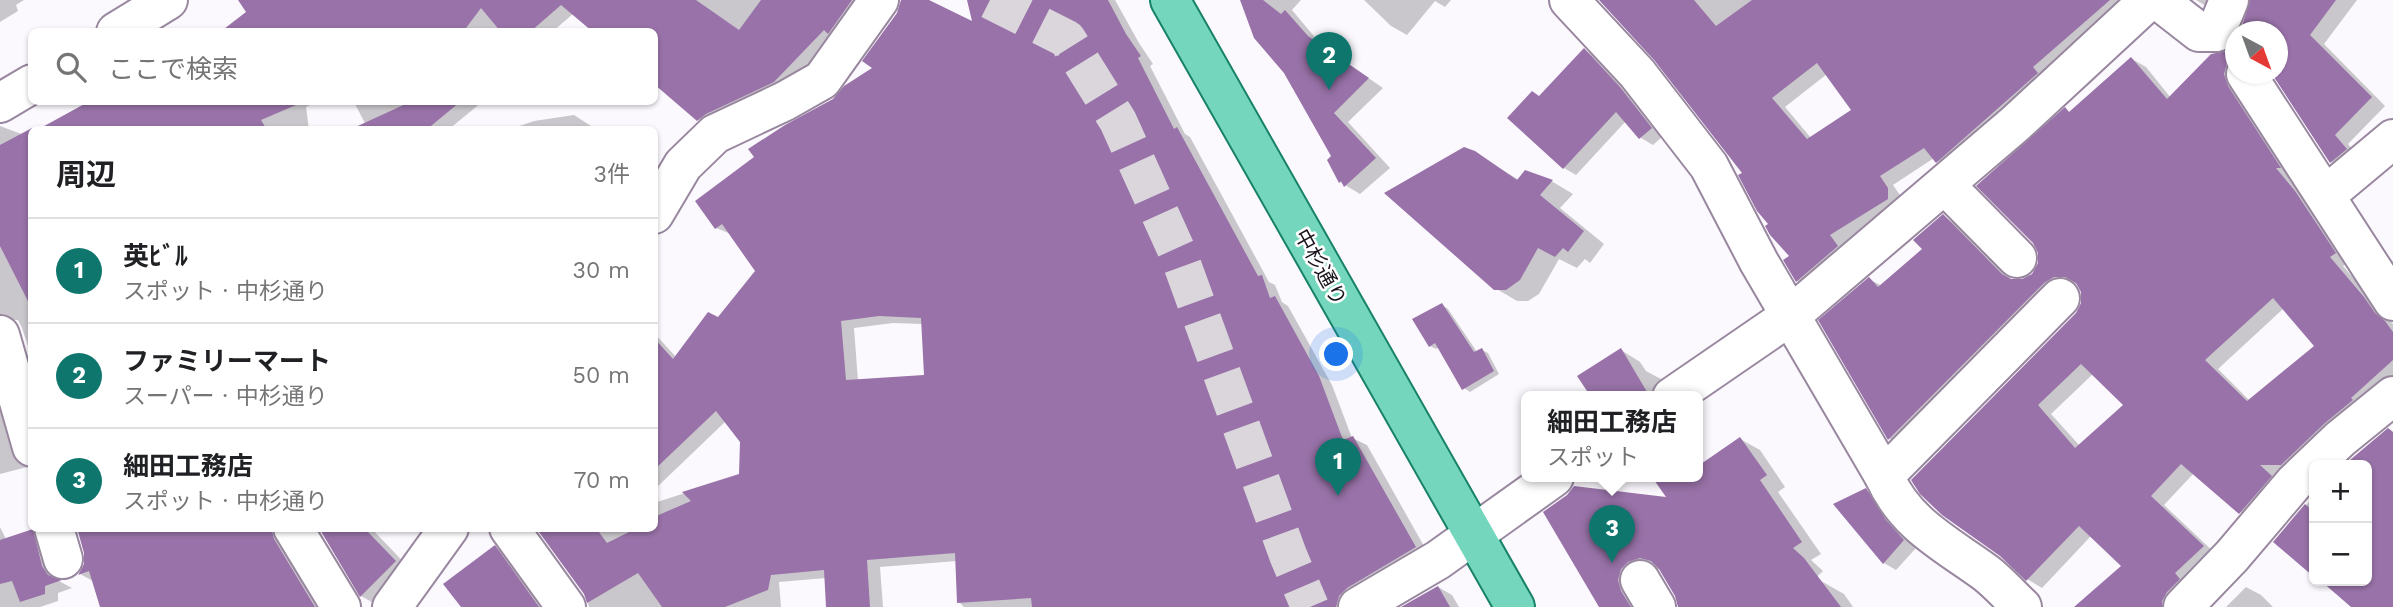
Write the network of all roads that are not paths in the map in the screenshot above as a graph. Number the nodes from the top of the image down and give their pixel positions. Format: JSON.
{"nodes":[{"id":1,"x":168,"y":0,"type":"edge"},
{"id":2,"x":879,"y":0,"type":"edge"},
{"id":3,"x":1170,"y":0,"type":"edge"},
{"id":4,"x":1569,"y":0,"type":"edge"},
{"id":5,"x":2149,"y":0,"type":"edge"},
{"id":6,"x":2158,"y":0,"type":"edge"},
{"id":7,"x":122,"y":28,"type":"edge"},
{"id":8,"x":2225,"y":30,"type":"edge"},
{"id":9,"x":2253,"y":84,"type":"edge"},
{"id":10,"x":28,"y":86,"type":"edge"},
{"id":11,"x":0,"y":103,"type":"edge"},
{"id":12,"x":2393,"y":139,"type":"edge"},
{"id":13,"x":1945,"y":185,"type":"junction"},
{"id":14,"x":2326,"y":195,"type":"junction"},
{"id":15,"x":658,"y":207,"type":"edge"},
{"id":16,"x":2017,"y":258,"type":"dead end"},
{"id":17,"x":2060,"y":298,"type":"dead end"},
{"id":18,"x":2393,"y":301,"type":"edge"},
{"id":19,"x":1790,"y":316,"type":"junction"},
{"id":20,"x":0,"y":335,"type":"edge"},
{"id":21,"x":1681,"y":391,"type":"edge"},
{"id":22,"x":2393,"y":396,"type":"edge"},
{"id":23,"x":28,"y":433,"type":"edge"},
{"id":24,"x":1884,"y":476,"type":"junction"},
{"id":25,"x":1547,"y":482,"type":"edge"},
{"id":26,"x":295,"y":532,"type":"edge"},
{"id":27,"x":446,"y":532,"type":"edge"},
{"id":28,"x":512,"y":532,"type":"edge"},
{"id":29,"x":1474,"y":532,"type":"junction"},
{"id":30,"x":341,"y":607,"type":"edge"},
{"id":31,"x":392,"y":607,"type":"edge"},
{"id":32,"x":566,"y":607,"type":"edge"},
{"id":33,"x":1359,"y":607,"type":"edge"},
{"id":34,"x":1515,"y":607,"type":"edge"},
{"id":35,"x":2022,"y":607,"type":"edge"},
{"id":36,"x":2183,"y":607,"type":"edge"}],
"edges":[{"from":1,"to":7,"type":"street"},
{"from":2,"to":15,"type":"street"},
{"from":3,"to":29,"type":"main road","name":"中杉通り"},
{"from":4,"to":19,"type":"street"},
{"from":5,"to":13,"type":"street"},
{"from":6,"to":8,"type":"street"},
{"from":9,"to":14,"type":"street"},
{"from":10,"to":11,"type":"street"},
{"from":12,"to":14,"type":"street"},
{"from":13,"to":16,"type":"street"},
{"from":13,"to":19,"type":"street"},
{"from":14,"to":18,"type":"street"},
{"from":17,"to":24,"type":"street"},
{"from":19,"to":21,"type":"street"},
{"from":19,"to":24,"type":"street"},
{"from":20,"to":23,"type":"street"},
{"from":22,"to":36,"type":"street"},
{"from":24,"to":35,"type":"street"},
{"from":25,"to":29,"type":"street"},
{"from":26,"to":30,"type":"street"},
{"from":27,"to":31,"type":"street"},
{"from":28,"to":32,"type":"street"},
{"from":29,"to":33,"type":"street"},
{"from":29,"to":34,"type":"main road","name":"中杉通り"}]}
